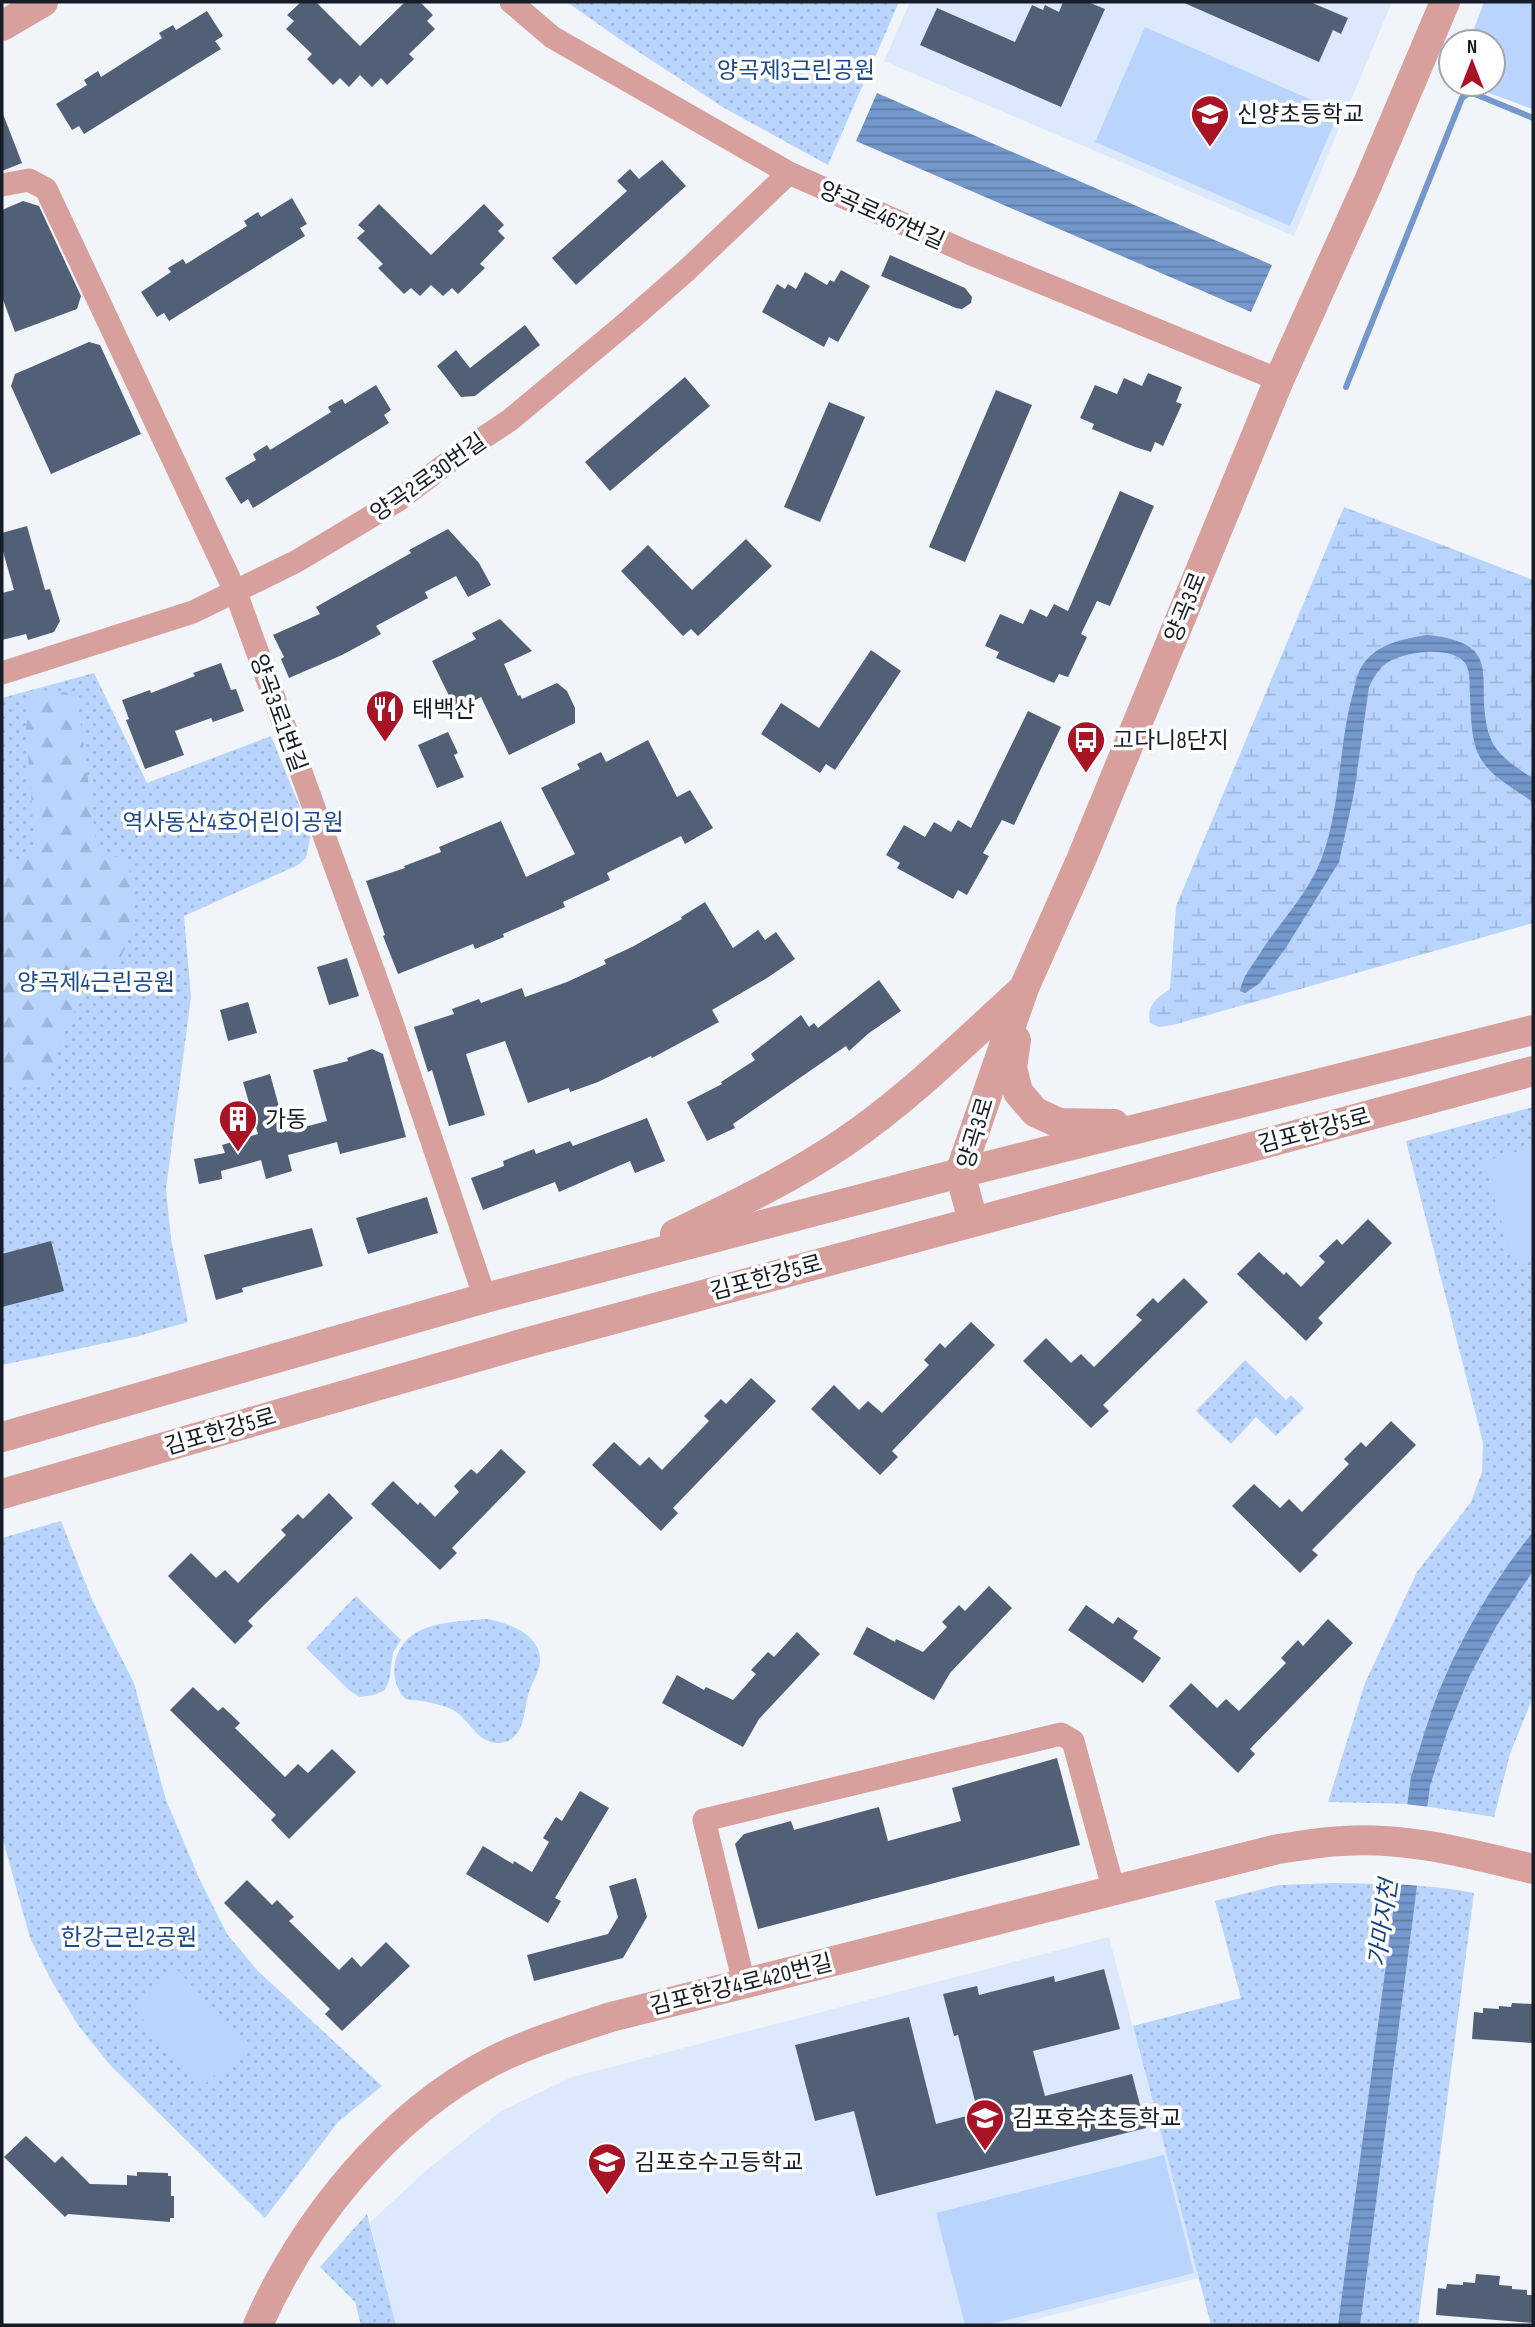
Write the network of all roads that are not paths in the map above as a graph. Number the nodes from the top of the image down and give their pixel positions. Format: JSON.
{"nodes":[{"id":1,"x":43,"y":2,"type":"edge"},
{"id":2,"x":510,"y":2,"type":"edge"},
{"id":3,"x":1445,"y":2,"type":"edge"},
{"id":4,"x":2,"y":26,"type":"edge"},
{"id":5,"x":789,"y":173,"type":"junction"},
{"id":6,"x":2,"y":184,"type":"edge"},
{"id":7,"x":1279,"y":380,"type":"junction"},
{"id":8,"x":236,"y":593,"type":"junction"},
{"id":9,"x":2,"y":673,"type":"edge"},
{"id":10,"x":1024,"y":988,"type":"junction"},
{"id":11,"x":1533,"y":1030,"type":"edge"},
{"id":12,"x":1533,"y":1071,"type":"edge"},
{"id":13,"x":1174,"y":1121,"type":"junction"},
{"id":14,"x":960,"y":1173,"type":"junction"},
{"id":15,"x":972,"y":1221,"type":"junction"},
{"id":16,"x":616,"y":1264,"type":"junction"},
{"id":17,"x":485,"y":1298,"type":"junction"},
{"id":18,"x":2,"y":1437,"type":"edge"},
{"id":19,"x":2,"y":1494,"type":"edge"},
{"id":20,"x":1533,"y":1868,"type":"edge"},
{"id":21,"x":1114,"y":1891,"type":"junction"},
{"id":22,"x":744,"y":1983,"type":"junction"},
{"id":23,"x":258,"y":2325,"type":"edge"}],
"edges":[{"from":1,"to":4,"type":"street"},
{"from":2,"to":5,"type":"street","name":"양곡로467번길"},
{"from":3,"to":7,"type":"street","name":"양곡3로"},
{"from":5,"to":7,"type":"street","name":"양곡로467번길"},
{"from":5,"to":8,"type":"street","name":"양곡2로30번길"},
{"from":6,"to":8,"type":"street","name":"양곡3로1번길"},
{"from":7,"to":10,"type":"street","name":"양곡3로"},
{"from":8,"to":9,"type":"street","name":"양곡2로30번길"},
{"from":8,"to":17,"type":"street","name":"양곡3로1번길"},
{"from":10,"to":13,"type":"street"},
{"from":10,"to":14,"type":"street","name":"양곡3로"},
{"from":10,"to":16,"type":"street"},
{"from":11,"to":13,"type":"street","name":"김포한강5로"},
{"from":12,"to":15,"type":"street","name":"김포한강5로"},
{"from":13,"to":14,"type":"street","name":"김포한강5로"},
{"from":14,"to":15,"type":"street","name":"양곡3로"},
{"from":14,"to":16,"type":"street","name":"김포한강5로"},
{"from":15,"to":19,"type":"street","name":"김포한강5로"},
{"from":16,"to":17,"type":"street","name":"김포한강5로"},
{"from":17,"to":18,"type":"street","name":"김포한강5로"},
{"from":20,"to":21,"type":"street","name":"김포한강4로420번길"},
{"from":21,"to":22,"type":"street","name":"김포한강4로420번길"},
{"from":21,"to":22,"type":"street"},
{"from":22,"to":23,"type":"street","name":"김포한강4로420번길"}]}
